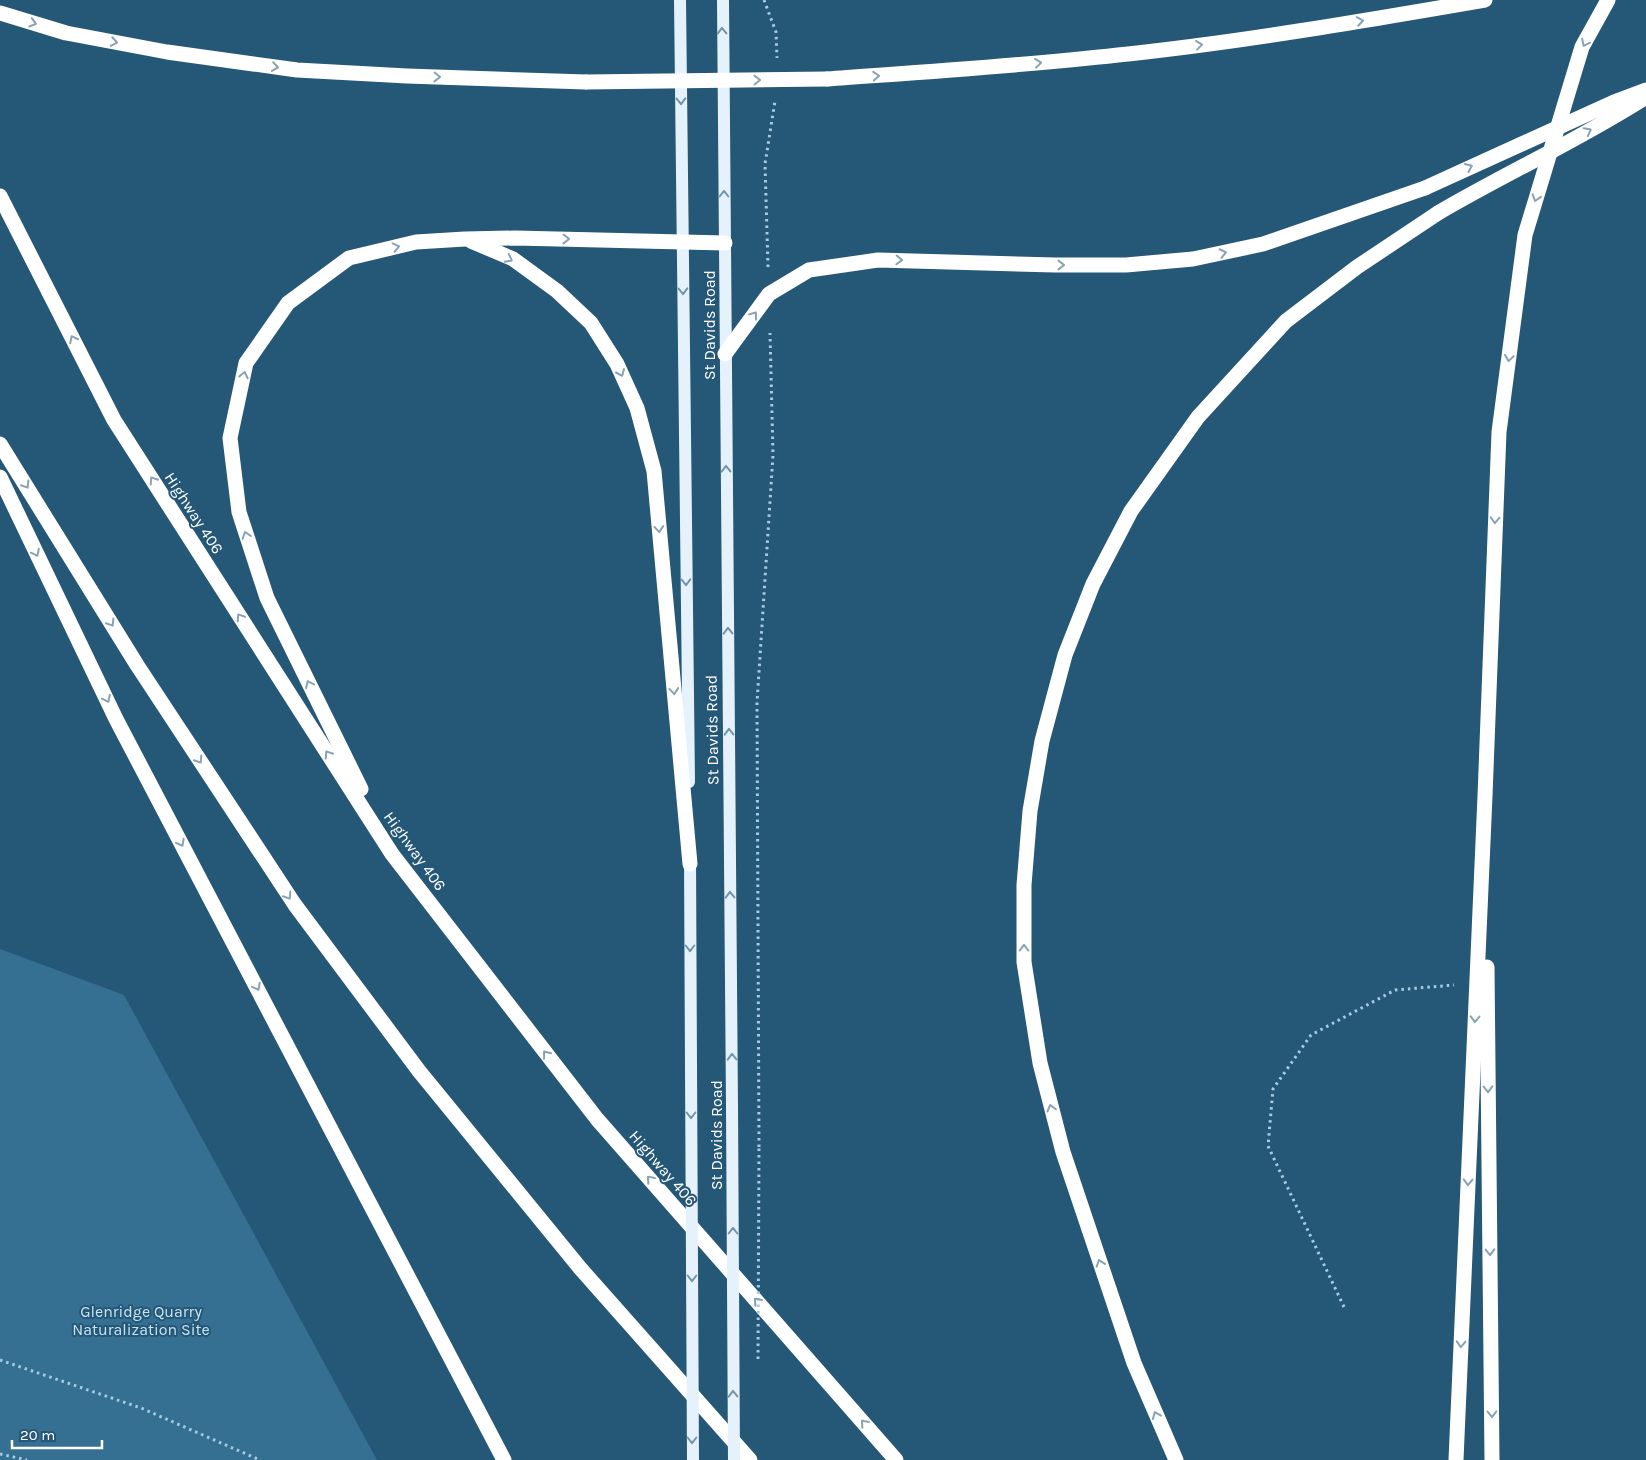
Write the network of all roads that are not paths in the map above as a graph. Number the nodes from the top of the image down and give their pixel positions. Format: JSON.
{"nodes":[{"id":1,"x":680,"y":0,"type":"edge"},
{"id":2,"x":722,"y":0,"type":"edge"},
{"id":3,"x":1485,"y":0,"type":"edge"},
{"id":4,"x":1608,"y":0,"type":"edge"},
{"id":5,"x":0,"y":13,"type":"edge"},
{"id":6,"x":1646,"y":90,"type":"edge"},
{"id":7,"x":1646,"y":97,"type":"edge"},
{"id":8,"x":0,"y":196,"type":"edge"},
{"id":9,"x":465,"y":239,"type":"junction"},
{"id":10,"x":683,"y":242,"type":"junction"},
{"id":11,"x":724,"y":242,"type":"junction"},
{"id":12,"x":725,"y":354,"type":"junction"},
{"id":13,"x":0,"y":444,"type":"edge"},
{"id":14,"x":0,"y":477,"type":"edge"},
{"id":15,"x":1485,"y":796,"type":"junction"},
{"id":16,"x":392,"y":854,"type":"junction"},
{"id":17,"x":690,"y":864,"type":"junction"},
{"id":18,"x":504,"y":1460,"type":"edge"},
{"id":19,"x":692,"y":1460,"type":"edge"},
{"id":20,"x":734,"y":1460,"type":"edge"},
{"id":21,"x":750,"y":1460,"type":"edge"},
{"id":22,"x":896,"y":1460,"type":"edge"},
{"id":23,"x":1176,"y":1460,"type":"edge"},
{"id":24,"x":1456,"y":1460,"type":"edge"},
{"id":25,"x":1492,"y":1460,"type":"edge"}],
"edges":[{"from":1,"to":10,"type":"main road","name":"St Davids Road","one_way":true},
{"from":11,"to":2,"type":"main road","name":"St Davids Road","one_way":true},
{"from":5,"to":3,"type":"highway","one_way":true,"bridge":true},
{"from":4,"to":15,"type":"highway","one_way":true},
{"from":12,"to":6,"type":"highway","one_way":true,"bridge":true},
{"from":23,"to":7,"type":"highway","one_way":true,"bridge":true},
{"from":16,"to":8,"type":"highway","name":"Highway 406","one_way":true},
{"from":9,"to":10,"type":"highway","one_way":true},
{"from":16,"to":9,"type":"highway","one_way":true},
{"from":9,"to":17,"type":"highway","one_way":true},
{"from":10,"to":11,"type":"highway"},
{"from":10,"to":17,"type":"main road","name":"St Davids Road","one_way":true},
{"from":11,"to":12,"type":"main road","name":"St Davids Road"},
{"from":20,"to":12,"type":"main road","name":"St Davids Road","one_way":true,"bridge":true},
{"from":13,"to":21,"type":"highway","one_way":true},
{"from":14,"to":18,"type":"highway","one_way":true},
{"from":15,"to":24,"type":"highway","one_way":true},
{"from":15,"to":25,"type":"highway","one_way":true},
{"from":22,"to":16,"type":"highway","name":"Highway 406","one_way":true},
{"from":17,"to":19,"type":"main road","name":"St Davids Road","one_way":true,"bridge":true}]}
